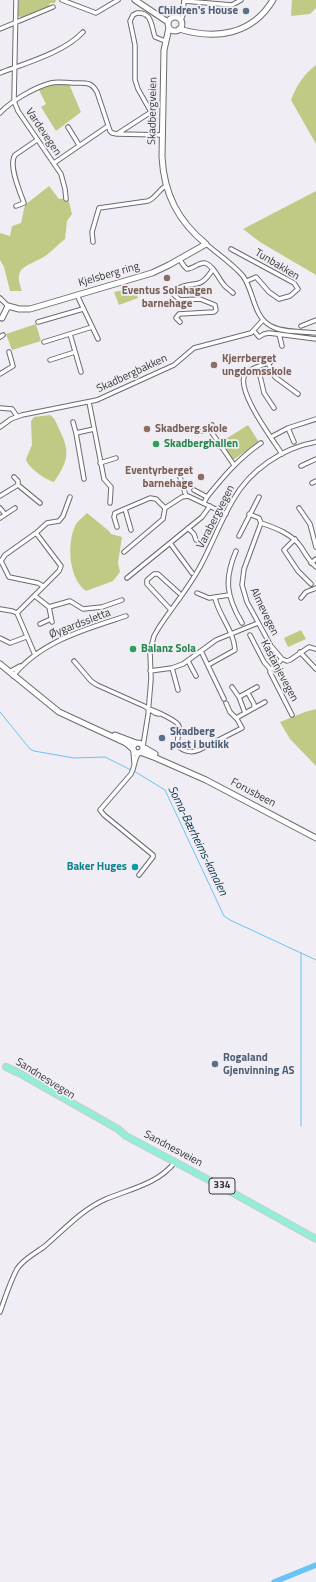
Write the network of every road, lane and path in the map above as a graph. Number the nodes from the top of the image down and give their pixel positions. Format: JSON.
{"nodes":[{"id":1,"x":16,"y":0,"type":"edge"},
{"id":2,"x":62,"y":0,"type":"edge"},
{"id":3,"x":118,"y":0,"type":"edge"},
{"id":4,"x":135,"y":0,"type":"edge"},
{"id":5,"x":241,"y":0,"type":"edge"},
{"id":6,"x":273,"y":0,"type":"edge"},
{"id":7,"x":184,"y":1,"type":"edge"},
{"id":8,"x":53,"y":7,"type":"dead end"},
{"id":9,"x":16,"y":22,"type":"junction"},
{"id":10,"x":175,"y":22,"type":"junction"},
{"id":11,"x":0,"y":29,"type":"edge"},
{"id":12,"x":177,"y":30,"type":"junction"},
{"id":13,"x":83,"y":32,"type":"dead end"},
{"id":14,"x":192,"y":32,"type":"junction"},
{"id":15,"x":166,"y":39,"type":"junction"},
{"id":16,"x":14,"y":68,"type":"junction"},
{"id":17,"x":0,"y":73,"type":"edge"},
{"id":18,"x":14,"y":101,"type":"junction"},
{"id":19,"x":0,"y":113,"type":"edge"},
{"id":20,"x":108,"y":126,"type":"junction"},
{"id":21,"x":68,"y":127,"type":"dead end"},
{"id":22,"x":117,"y":134,"type":"junction"},
{"id":23,"x":163,"y":135,"type":"junction"},
{"id":24,"x":37,"y":140,"type":"junction"},
{"id":25,"x":79,"y":145,"type":"junction"},
{"id":26,"x":54,"y":163,"type":"junction"},
{"id":27,"x":166,"y":186,"type":"junction"},
{"id":28,"x":66,"y":199,"type":"dead end"},
{"id":29,"x":16,"y":206,"type":"dead end"},
{"id":30,"x":93,"y":242,"type":"dead end"},
{"id":31,"x":206,"y":244,"type":"junction"},
{"id":32,"x":231,"y":249,"type":"dead end"},
{"id":33,"x":180,"y":260,"type":"junction"},
{"id":34,"x":213,"y":269,"type":"junction"},
{"id":35,"x":247,"y":281,"type":"junction"},
{"id":36,"x":234,"y":293,"type":"dead end"},
{"id":37,"x":77,"y":295,"type":"junction"},
{"id":38,"x":0,"y":298,"type":"edge"},
{"id":39,"x":10,"y":307,"type":"junction"},
{"id":40,"x":82,"y":309,"type":"junction"},
{"id":41,"x":1,"y":319,"type":"edge"},
{"id":42,"x":263,"y":320,"type":"junction"},
{"id":43,"x":316,"y":320,"type":"edge"},
{"id":44,"x":38,"y":322,"type":"dead end"},
{"id":45,"x":180,"y":322,"type":"dead end"},
{"id":46,"x":301,"y":326,"type":"dead end"},
{"id":47,"x":92,"y":327,"type":"junction"},
{"id":48,"x":254,"y":331,"type":"junction"},
{"id":49,"x":316,"y":333,"type":"edge"},
{"id":50,"x":70,"y":334,"type":"junction"},
{"id":51,"x":279,"y":334,"type":"junction"},
{"id":52,"x":316,"y":339,"type":"edge"},
{"id":53,"x":98,"y":340,"type":"dead end"},
{"id":54,"x":44,"y":342,"type":"dead end"},
{"id":55,"x":282,"y":346,"type":"dead end"},
{"id":56,"x":9,"y":352,"type":"dead end"},
{"id":57,"x":75,"y":352,"type":"junction"},
{"id":58,"x":50,"y":360,"type":"dead end"},
{"id":59,"x":258,"y":367,"type":"junction"},
{"id":60,"x":81,"y":372,"type":"dead end"},
{"id":61,"x":0,"y":374,"type":"edge"},
{"id":62,"x":298,"y":394,"type":"dead end"},
{"id":63,"x":89,"y":402,"type":"junction"},
{"id":64,"x":0,"y":408,"type":"edge"},
{"id":65,"x":274,"y":408,"type":"dead end"},
{"id":66,"x":17,"y":416,"type":"junction"},
{"id":67,"x":316,"y":419,"type":"edge"},
{"id":68,"x":73,"y":422,"type":"dead end"},
{"id":69,"x":212,"y":424,"type":"dead end"},
{"id":70,"x":0,"y":426,"type":"edge"},
{"id":71,"x":208,"y":427,"type":"junction"},
{"id":72,"x":288,"y":428,"type":"junction"},
{"id":73,"x":94,"y":430,"type":"junction"},
{"id":74,"x":202,"y":431,"type":"dead end"},
{"id":75,"x":76,"y":433,"type":"junction"},
{"id":76,"x":271,"y":437,"type":"junction"},
{"id":77,"x":294,"y":442,"type":"dead end"},
{"id":78,"x":316,"y":442,"type":"edge"},
{"id":79,"x":261,"y":443,"type":"dead end"},
{"id":80,"x":256,"y":446,"type":"junction"},
{"id":81,"x":258,"y":451,"type":"dead end"},
{"id":82,"x":85,"y":454,"type":"dead end"},
{"id":83,"x":282,"y":454,"type":"junction"},
{"id":84,"x":80,"y":455,"type":"junction"},
{"id":85,"x":116,"y":458,"type":"dead end"},
{"id":86,"x":316,"y":459,"type":"edge"},
{"id":87,"x":100,"y":463,"type":"junction"},
{"id":88,"x":234,"y":465,"type":"junction"},
{"id":89,"x":301,"y":466,"type":"dead end"},
{"id":90,"x":14,"y":477,"type":"dead end"},
{"id":91,"x":180,"y":477,"type":"dead end"},
{"id":92,"x":84,"y":479,"type":"dead end"},
{"id":93,"x":18,"y":485,"type":"junction"},
{"id":94,"x":194,"y":490,"type":"dead end"},
{"id":95,"x":0,"y":496,"type":"edge"},
{"id":96,"x":186,"y":496,"type":"junction"},
{"id":97,"x":70,"y":497,"type":"dead end"},
{"id":98,"x":206,"y":497,"type":"junction"},
{"id":99,"x":259,"y":497,"type":"dead end"},
{"id":100,"x":40,"y":503,"type":"dead end"},
{"id":101,"x":110,"y":503,"type":"dead end"},
{"id":102,"x":204,"y":503,"type":"junction"},
{"id":103,"x":210,"y":506,"type":"junction"},
{"id":104,"x":0,"y":508,"type":"edge"},
{"id":105,"x":15,"y":508,"type":"dead end"},
{"id":106,"x":166,"y":508,"type":"junction"},
{"id":107,"x":299,"y":508,"type":"dead end"},
{"id":108,"x":125,"y":509,"type":"junction"},
{"id":109,"x":5,"y":514,"type":"junction"},
{"id":110,"x":226,"y":514,"type":"junction"},
{"id":111,"x":249,"y":514,"type":"junction"},
{"id":112,"x":0,"y":518,"type":"edge"},
{"id":113,"x":261,"y":523,"type":"junction"},
{"id":114,"x":117,"y":526,"type":"dead end"},
{"id":115,"x":188,"y":528,"type":"junction"},
{"id":116,"x":131,"y":530,"type":"dead end"},
{"id":117,"x":36,"y":533,"type":"junction"},
{"id":118,"x":239,"y":536,"type":"dead end"},
{"id":119,"x":295,"y":539,"type":"junction"},
{"id":120,"x":196,"y":540,"type":"dead end"},
{"id":121,"x":170,"y":543,"type":"junction"},
{"id":122,"x":280,"y":546,"type":"dead end"},
{"id":123,"x":316,"y":547,"type":"edge"},
{"id":124,"x":284,"y":550,"type":"junction"},
{"id":125,"x":236,"y":551,"type":"dead end"},
{"id":126,"x":124,"y":552,"type":"dead end"},
{"id":127,"x":316,"y":559,"type":"edge"},
{"id":128,"x":311,"y":563,"type":"junction"},
{"id":129,"x":316,"y":567,"type":"edge"},
{"id":130,"x":192,"y":573,"type":"dead end"},
{"id":131,"x":128,"y":578,"type":"dead end"},
{"id":132,"x":306,"y":585,"type":"dead end"},
{"id":133,"x":43,"y":586,"type":"junction"},
{"id":134,"x":316,"y":588,"type":"edge"},
{"id":135,"x":179,"y":593,"type":"dead end"},
{"id":136,"x":197,"y":593,"type":"dead end"},
{"id":137,"x":229,"y":595,"type":"junction"},
{"id":138,"x":35,"y":596,"type":"junction"},
{"id":139,"x":215,"y":598,"type":"junction"},
{"id":140,"x":301,"y":598,"type":"dead end"},
{"id":141,"x":122,"y":600,"type":"dead end"},
{"id":142,"x":49,"y":606,"type":"junction"},
{"id":143,"x":0,"y":609,"type":"edge"},
{"id":144,"x":171,"y":610,"type":"junction"},
{"id":145,"x":17,"y":613,"type":"junction"},
{"id":146,"x":126,"y":616,"type":"dead end"},
{"id":147,"x":242,"y":623,"type":"dead end"},
{"id":148,"x":258,"y":623,"type":"junction"},
{"id":149,"x":40,"y":624,"type":"dead end"},
{"id":150,"x":230,"y":633,"type":"junction"},
{"id":151,"x":250,"y":635,"type":"dead end"},
{"id":152,"x":26,"y":637,"type":"junction"},
{"id":153,"x":0,"y":638,"type":"edge"},
{"id":154,"x":316,"y":649,"type":"edge"},
{"id":155,"x":202,"y":651,"type":"junction"},
{"id":156,"x":300,"y":652,"type":"junction"},
{"id":157,"x":35,"y":655,"type":"junction"},
{"id":158,"x":282,"y":659,"type":"junction"},
{"id":159,"x":74,"y":661,"type":"dead end"},
{"id":160,"x":188,"y":662,"type":"junction"},
{"id":161,"x":0,"y":664,"type":"edge"},
{"id":162,"x":208,"y":665,"type":"junction"},
{"id":163,"x":21,"y":666,"type":"junction"},
{"id":164,"x":172,"y":668,"type":"junction"},
{"id":165,"x":150,"y":669,"type":"junction"},
{"id":166,"x":270,"y":669,"type":"junction"},
{"id":167,"x":316,"y":669,"type":"edge"},
{"id":168,"x":9,"y":672,"type":"junction"},
{"id":169,"x":13,"y":676,"type":"junction"},
{"id":170,"x":196,"y":676,"type":"dead end"},
{"id":171,"x":232,"y":687,"type":"dead end"},
{"id":172,"x":257,"y":687,"type":"dead end"},
{"id":173,"x":178,"y":690,"type":"dead end"},
{"id":174,"x":248,"y":693,"type":"junction"},
{"id":175,"x":239,"y":697,"type":"junction"},
{"id":176,"x":265,"y":702,"type":"dead end"},
{"id":177,"x":47,"y":703,"type":"junction"},
{"id":178,"x":254,"y":707,"type":"junction"},
{"id":179,"x":148,"y":708,"type":"junction"},
{"id":180,"x":245,"y":713,"type":"junction"},
{"id":181,"x":292,"y":715,"type":"dead end"},
{"id":182,"x":237,"y":719,"type":"junction"},
{"id":183,"x":145,"y":728,"type":"junction"},
{"id":184,"x":137,"y":743,"type":"junction"},
{"id":185,"x":143,"y":746,"type":"junction"},
{"id":186,"x":133,"y":749,"type":"junction"},
{"id":187,"x":140,"y":753,"type":"junction"},
{"id":188,"x":134,"y":763,"type":"junction"},
{"id":189,"x":179,"y":767,"type":"junction"},
{"id":190,"x":316,"y":838,"type":"edge"},
{"id":191,"x":139,"y":875,"type":"dead end"},
{"id":192,"x":0,"y":1064,"type":"edge"},
{"id":193,"x":6,"y":1067,"type":"junction"},
{"id":194,"x":80,"y":1112,"type":"joint"},
{"id":195,"x":126,"y":1136,"type":"junction"},
{"id":196,"x":175,"y":1162,"type":"junction"},
{"id":197,"x":316,"y":1239,"type":"edge"},
{"id":198,"x":0,"y":1312,"type":"edge"}],
"edges":[{"from":1,"to":9,"type":"street","name":"Vardevegen"},
{"from":2,"to":3,"type":"street"},
{"from":4,"to":10,"type":"street"},
{"from":5,"to":7,"type":"street"},
{"from":6,"to":14,"type":"street"},
{"from":7,"to":10,"type":"street"},
{"from":8,"to":9,"type":"street"},
{"from":9,"to":11,"type":"street"},
{"from":9,"to":16,"type":"street","name":"Vardevegen"},
{"from":10,"to":12,"type":"street"},
{"from":10,"to":12,"type":"street"},
{"from":10,"to":14,"type":"street"},
{"from":10,"to":15,"type":"street","name":"Skadbergveien"},
{"from":12,"to":14,"type":"street"},
{"from":12,"to":15,"type":"street"},
{"from":13,"to":16,"type":"street"},
{"from":15,"to":22,"type":"street"},
{"from":15,"to":23,"type":"street","name":"Skadbergveien"},
{"from":16,"to":17,"type":"street"},
{"from":16,"to":18,"type":"street","name":"Vardevegen"},
{"from":18,"to":19,"type":"street"},
{"from":18,"to":20,"type":"street"},
{"from":18,"to":24,"type":"street","name":"Vardevegen"},
{"from":20,"to":22,"type":"street"},
{"from":20,"to":25,"type":"street"},
{"from":21,"to":25,"type":"street"},
{"from":22,"to":23,"type":"street"},
{"from":23,"to":27,"type":"street","name":"Skadbergveien"},
{"from":24,"to":26,"type":"street","name":"Vardevegen"},
{"from":24,"to":29,"type":"street"},
{"from":25,"to":26,"type":"street"},
{"from":26,"to":28,"type":"street","name":"Vardevegen"},
{"from":27,"to":30,"type":"street"},
{"from":27,"to":31,"type":"street","name":"Skadbergveien"},
{"from":31,"to":33,"type":"street","name":"Kjelsberg ring"},
{"from":31,"to":35,"type":"street","name":"Skadbergveien"},
{"from":32,"to":35,"type":"street","name":"Tunbakken"},
{"from":33,"to":34,"type":"street"},
{"from":33,"to":37,"type":"street","name":"Kjelsberg ring"},
{"from":34,"to":36,"type":"street"},
{"from":34,"to":45,"type":"street"},
{"from":35,"to":42,"type":"street","name":"Skadbergveien"},
{"from":37,"to":39,"type":"street","name":"Kjelsberg ring"},
{"from":37,"to":40,"type":"street"},
{"from":38,"to":39,"type":"street"},
{"from":39,"to":41,"type":"street"},
{"from":40,"to":44,"type":"street"},
{"from":40,"to":47,"type":"street"},
{"from":42,"to":48,"type":"street"},
{"from":42,"to":49,"type":"street"},
{"from":43,"to":46,"type":"street"},
{"from":47,"to":50,"type":"street"},
{"from":47,"to":53,"type":"street"},
{"from":48,"to":51,"type":"street"},
{"from":48,"to":63,"type":"street","name":"Skadbergbakken"},
{"from":50,"to":54,"type":"street"},
{"from":50,"to":57,"type":"street"},
{"from":51,"to":52,"type":"street"},
{"from":51,"to":55,"type":"street"},
{"from":56,"to":61,"type":"street"},
{"from":57,"to":58,"type":"street"},
{"from":57,"to":60,"type":"street"},
{"from":59,"to":62,"type":"street"},
{"from":59,"to":65,"type":"street"},
{"from":59,"to":76,"type":"street"},
{"from":63,"to":66,"type":"street","name":"Skadbergbakken"},
{"from":63,"to":73,"type":"street"},
{"from":64,"to":66,"type":"street"},
{"from":66,"to":70,"type":"street","name":"Skadbergbakken"},
{"from":67,"to":72,"type":"street"},
{"from":68,"to":75,"type":"street"},
{"from":69,"to":71,"type":"street"},
{"from":71,"to":74,"type":"street"},
{"from":71,"to":88,"type":"street"},
{"from":72,"to":76,"type":"street"},
{"from":72,"to":77,"type":"street"},
{"from":73,"to":75,"type":"street"},
{"from":73,"to":87,"type":"street"},
{"from":75,"to":84,"type":"street"},
{"from":76,"to":83,"type":"street"},
{"from":78,"to":83,"type":"street","name":"Varabergvegen"},
{"from":79,"to":80,"type":"street"},
{"from":80,"to":81,"type":"street"},
{"from":80,"to":88,"type":"street"},
{"from":82,"to":84,"type":"street"},
{"from":83,"to":110,"type":"street","name":"Varabergvegen"},
{"from":84,"to":92,"type":"street"},
{"from":85,"to":87,"type":"street"},
{"from":86,"to":89,"type":"street"},
{"from":87,"to":101,"type":"street"},
{"from":88,"to":98,"type":"street"},
{"from":90,"to":93,"type":"street"},
{"from":91,"to":96,"type":"street"},
{"from":93,"to":95,"type":"street"},
{"from":93,"to":100,"type":"street"},
{"from":94,"to":98,"type":"street"},
{"from":96,"to":102,"type":"street"},
{"from":96,"to":106,"type":"street"},
{"from":97,"to":117,"type":"street"},
{"from":98,"to":102,"type":"street"},
{"from":99,"to":111,"type":"street"},
{"from":102,"to":103,"type":"street"},
{"from":103,"to":110,"type":"street"},
{"from":103,"to":115,"type":"street"},
{"from":104,"to":109,"type":"street"},
{"from":105,"to":109,"type":"street"},
{"from":106,"to":108,"type":"street"},
{"from":106,"to":126,"type":"street"},
{"from":107,"to":123,"type":"street"},
{"from":108,"to":114,"type":"street"},
{"from":108,"to":116,"type":"street"},
{"from":109,"to":112,"type":"street"},
{"from":110,"to":144,"type":"street","name":"Varabergvegen"},
{"from":111,"to":113,"type":"street"},
{"from":111,"to":118,"type":"street"},
{"from":113,"to":119,"type":"street"},
{"from":113,"to":148,"type":"street","name":"Almevegen"},
{"from":115,"to":120,"type":"street"},
{"from":115,"to":121,"type":"street"},
{"from":117,"to":133,"type":"street"},
{"from":117,"to":133,"type":"street"},
{"from":119,"to":124,"type":"street"},
{"from":119,"to":128,"type":"street"},
{"from":121,"to":130,"type":"street"},
{"from":121,"to":131,"type":"street"},
{"from":122,"to":124,"type":"street"},
{"from":124,"to":132,"type":"street"},
{"from":125,"to":137,"type":"street"},
{"from":127,"to":128,"type":"street"},
{"from":128,"to":129,"type":"street"},
{"from":133,"to":138,"type":"street"},
{"from":134,"to":140,"type":"street"},
{"from":135,"to":144,"type":"street"},
{"from":136,"to":139,"type":"street"},
{"from":137,"to":139,"type":"street"},
{"from":137,"to":147,"type":"street"},
{"from":138,"to":142,"type":"street"},
{"from":138,"to":145,"type":"street"},
{"from":139,"to":150,"type":"street"},
{"from":141,"to":142,"type":"street"},
{"from":142,"to":149,"type":"street"},
{"from":143,"to":145,"type":"street"},
{"from":144,"to":165,"type":"street","name":"Varabergvegen"},
{"from":145,"to":152,"type":"street"},
{"from":146,"to":157,"type":"street","name":"Øygardssletta"},
{"from":148,"to":150,"type":"street"},
{"from":148,"to":158,"type":"street","name":"Almevegen"},
{"from":150,"to":155,"type":"street"},
{"from":150,"to":162,"type":"street"},
{"from":151,"to":166,"type":"street","name":"Kastanjevegen"},
{"from":152,"to":153,"type":"street"},
{"from":152,"to":157,"type":"street"},
{"from":154,"to":156,"type":"street"},
{"from":155,"to":160,"type":"street"},
{"from":155,"to":162,"type":"street"},
{"from":156,"to":158,"type":"street"},
{"from":156,"to":167,"type":"street"},
{"from":157,"to":163,"type":"street","name":"Øygardssletta"},
{"from":158,"to":166,"type":"street"},
{"from":159,"to":179,"type":"street"},
{"from":160,"to":164,"type":"street"},
{"from":160,"to":170,"type":"street"},
{"from":161,"to":168,"type":"street","name":"Forusbeen"},
{"from":162,"to":182,"type":"street"},
{"from":163,"to":168,"type":"street","name":"Øygardssletta"},
{"from":163,"to":169,"type":"street","name":"Øygardssletta"},
{"from":164,"to":165,"type":"street"},
{"from":164,"to":173,"type":"street"},
{"from":165,"to":179,"type":"street","name":"Varabergvegen"},
{"from":166,"to":181,"type":"street","name":"Kastanjevegen"},
{"from":168,"to":169,"type":"street","name":"Forusbeen"},
{"from":169,"to":177,"type":"street","name":"Forusbeen"},
{"from":171,"to":175,"type":"street"},
{"from":172,"to":174,"type":"street"},
{"from":174,"to":175,"type":"street"},
{"from":174,"to":178,"type":"street"},
{"from":175,"to":180,"type":"street"},
{"from":176,"to":178,"type":"street"},
{"from":177,"to":184,"type":"street","name":"Forusbeen"},
{"from":177,"to":186,"type":"street","name":"Forusbeen"},
{"from":178,"to":180,"type":"street"},
{"from":179,"to":182,"type":"street"},
{"from":179,"to":183,"type":"street","name":"Varabergvegen"},
{"from":180,"to":182,"type":"street"},
{"from":183,"to":184,"type":"street"},
{"from":183,"to":185,"type":"street","name":"Varabergvegen"},
{"from":184,"to":185,"type":"street","name":"Forusbeen"},
{"from":184,"to":186,"type":"street"},
{"from":185,"to":187,"type":"street"},
{"from":185,"to":189,"type":"street","name":"Forusbeen"},
{"from":186,"to":187,"type":"street","name":"Forusbeen"},
{"from":186,"to":188,"type":"street"},
{"from":187,"to":188,"type":"street"},
{"from":187,"to":189,"type":"street","name":"Forusbeen"},
{"from":188,"to":191,"type":"street"},
{"from":189,"to":190,"type":"street","name":"Forusbeen"},
{"from":192,"to":193,"type":"main road","name":"Sandnesvegen","number":"334"},
{"from":193,"to":194,"type":"main road","name":"Sandnesvegen","number":"334"},
{"from":193,"to":195,"type":"main road","name":"Sandnesveien","number":"334"},
{"from":194,"to":195,"type":"main road","name":"Sandnesveien","number":"334"},
{"from":195,"to":196,"type":"main road","name":"Sandnesveien","number":"334"},
{"from":196,"to":197,"type":"main road","name":"Sandnesveien","number":"334"},
{"from":196,"to":198,"type":"street"}]}
